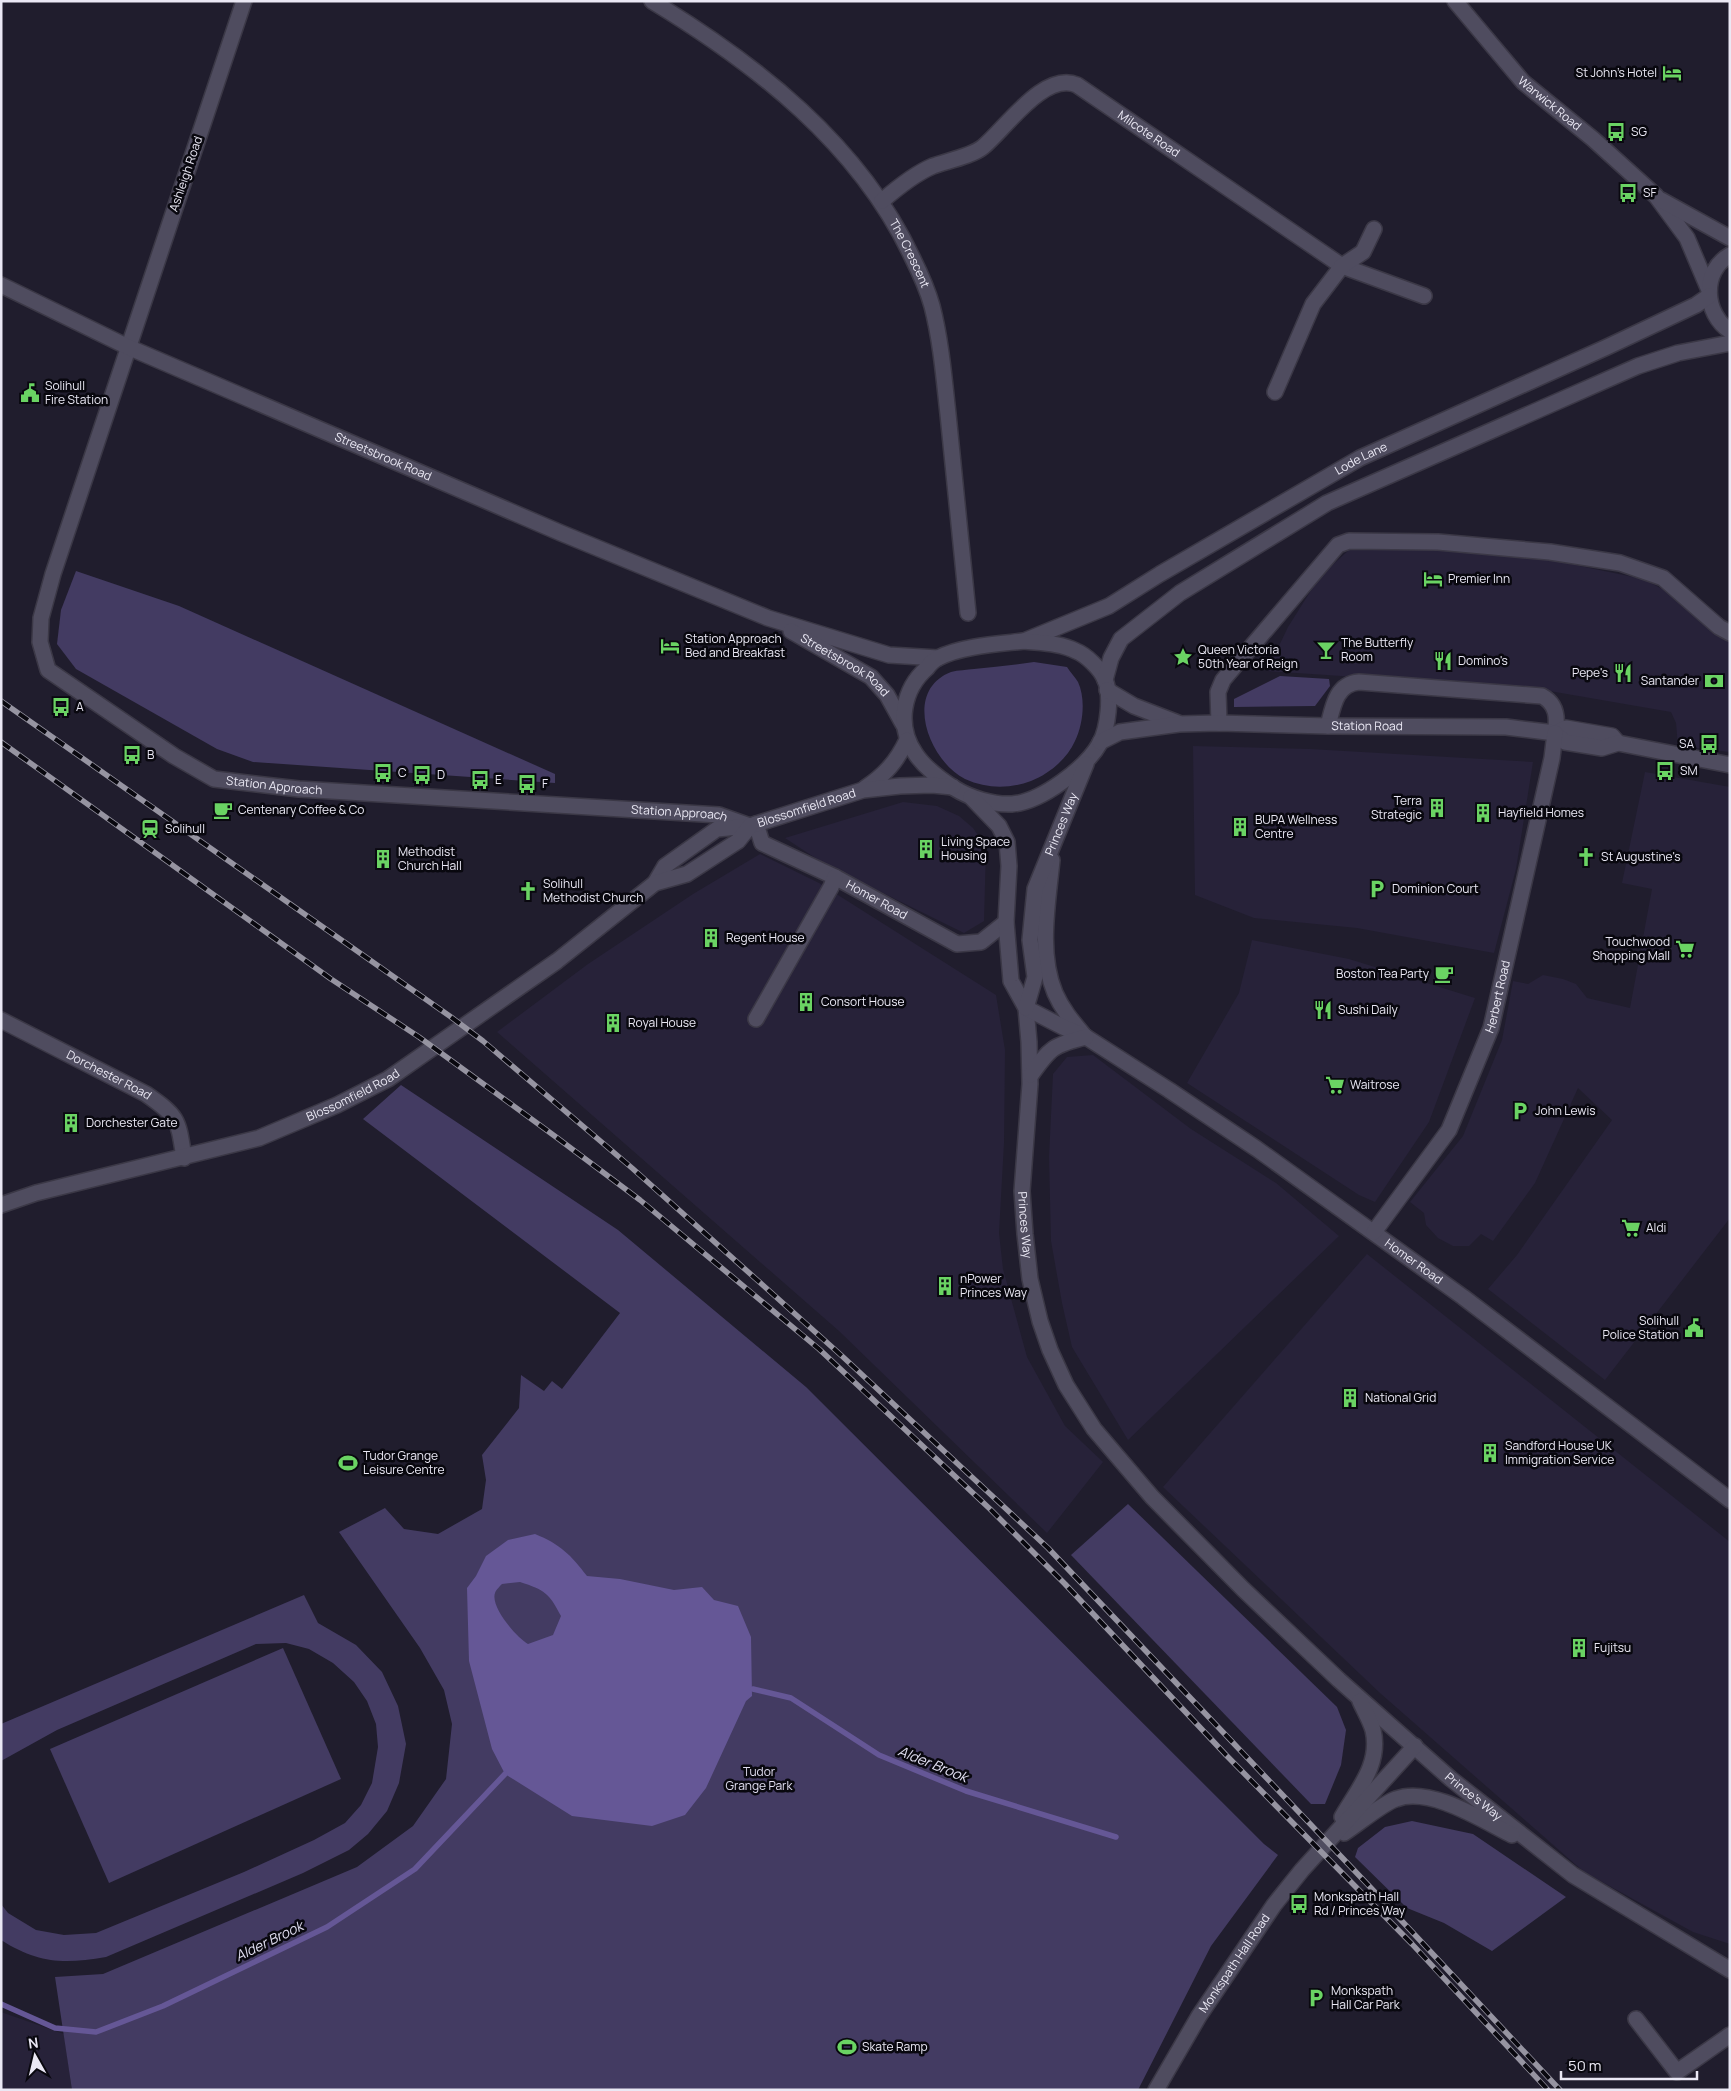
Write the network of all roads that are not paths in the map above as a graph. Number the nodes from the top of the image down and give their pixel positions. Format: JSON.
{"nodes":[{"id":1,"x":244,"y":1,"type":"edge"},
{"id":2,"x":652,"y":1,"type":"edge"},
{"id":3,"x":1455,"y":1,"type":"edge"},
{"id":4,"x":1656,"y":196,"type":"junction"},
{"id":5,"x":882,"y":201,"type":"junction"},
{"id":6,"x":1374,"y":229,"type":"dead end"},
{"id":7,"x":1730,"y":238,"type":"edge"},
{"id":8,"x":1730,"y":254,"type":"edge"},
{"id":9,"x":1342,"y":266,"type":"junction"},
{"id":10,"x":1,"y":285,"type":"edge"},
{"id":11,"x":1709,"y":293,"type":"junction"},
{"id":12,"x":1424,"y":296,"type":"dead end"},
{"id":13,"x":1730,"y":331,"type":"edge"},
{"id":14,"x":1730,"y":342,"type":"edge"},
{"id":15,"x":128,"y":347,"type":"junction"},
{"id":16,"x":1276,"y":392,"type":"dead end"},
{"id":17,"x":968,"y":613,"type":"dead end"},
{"id":18,"x":768,"y":618,"type":"junction"},
{"id":19,"x":1730,"y":633,"type":"edge"},
{"id":20,"x":1024,"y":641,"type":"junction"},
{"id":21,"x":938,"y":658,"type":"junction"},
{"id":22,"x":1106,"y":685,"type":"junction"},
{"id":23,"x":1219,"y":723,"type":"junction"},
{"id":24,"x":1179,"y":724,"type":"junction"},
{"id":25,"x":1328,"y":726,"type":"junction"},
{"id":26,"x":906,"y":733,"type":"junction"},
{"id":27,"x":1555,"y":734,"type":"junction"},
{"id":28,"x":1100,"y":742,"type":"junction"},
{"id":29,"x":1089,"y":758,"type":"junction"},
{"id":30,"x":1730,"y":765,"type":"edge"},
{"id":31,"x":954,"y":788,"type":"junction"},
{"id":32,"x":863,"y":790,"type":"junction"},
{"id":33,"x":971,"y":797,"type":"junction"},
{"id":34,"x":753,"y":825,"type":"junction"},
{"id":35,"x":1054,"y":841,"type":"junction"},
{"id":36,"x":835,"y":877,"type":"junction"},
{"id":37,"x":655,"y":882,"type":"junction"},
{"id":38,"x":1006,"y":922,"type":"junction"},
{"id":39,"x":1026,"y":1008,"type":"junction"},
{"id":40,"x":756,"y":1019,"type":"dead end"},
{"id":41,"x":1,"y":1020,"type":"edge"},
{"id":42,"x":1086,"y":1037,"type":"junction"},
{"id":43,"x":1030,"y":1075,"type":"junction"},
{"id":44,"x":184,"y":1158,"type":"junction"},
{"id":45,"x":1,"y":1205,"type":"edge"},
{"id":46,"x":1374,"y":1232,"type":"junction"},
{"id":47,"x":1730,"y":1500,"type":"edge"},
{"id":48,"x":1243,"y":1589,"type":"joint"},
{"id":49,"x":1357,"y":1695,"type":"junction"},
{"id":50,"x":1415,"y":1746,"type":"junction"},
{"id":51,"x":1325,"y":1846,"type":"junction"},
{"id":52,"x":1542,"y":1850,"type":"junction"},
{"id":53,"x":1730,"y":1970,"type":"edge"},
{"id":54,"x":1636,"y":2019,"type":"dead end"},
{"id":55,"x":1730,"y":2035,"type":"edge"},
{"id":56,"x":1156,"y":2090,"type":"edge"}],
"edges":[{"from":1,"to":15,"type":"street","name":"Ashleigh Road"},
{"from":2,"to":5,"type":"street","name":"The Crescent"},
{"from":3,"to":4,"type":"street","name":"Warwick Road"},
{"from":4,"to":7,"type":"street","name":"Warwick Road"},
{"from":4,"to":11,"type":"street","name":"Warwick Road"},
{"from":5,"to":9,"type":"street","name":"Milcote Road"},
{"from":5,"to":17,"type":"street","name":"The Crescent"},
{"from":6,"to":9,"type":"street"},
{"from":8,"to":11,"type":"street"},
{"from":9,"to":12,"type":"street","name":"Milcote Road"},
{"from":9,"to":16,"type":"street"},
{"from":10,"to":15,"type":"street","name":"Streetsbrook Road"},
{"from":11,"to":13,"type":"street","name":"Warwick Road"},
{"from":11,"to":20,"type":"street","name":"Lode Lane"},
{"from":14,"to":22,"type":"street","name":"Lode Lane"},
{"from":15,"to":18,"type":"street","name":"Streetsbrook Road"},
{"from":15,"to":34,"type":"street","name":"Station Approach"},
{"from":18,"to":21,"type":"street","name":"Streetsbrook Road"},
{"from":18,"to":26,"type":"street","name":"Streetsbrook Road"},
{"from":19,"to":23,"type":"street"},
{"from":20,"to":21,"type":"street"},
{"from":20,"to":22,"type":"street","name":"Station Road"},
{"from":21,"to":26,"type":"street"},
{"from":22,"to":24,"type":"street","name":"Station Road"},
{"from":22,"to":28,"type":"street","name":"Lode Lane"},
{"from":23,"to":24,"type":"street","name":"Station Road"},
{"from":23,"to":25,"type":"street","name":"Station Road"},
{"from":24,"to":28,"type":"street","name":"Station Road"},
{"from":25,"to":27,"type":"street","name":"Station Road"},
{"from":25,"to":27,"type":"street","name":"Herbert Road"},
{"from":26,"to":31,"type":"street","name":"Streetsbrook Road"},
{"from":26,"to":32,"type":"street","name":"Blossomfield Road"},
{"from":27,"to":30,"type":"street","name":"Station Road"},
{"from":27,"to":46,"type":"street","name":"Herbert Road"},
{"from":28,"to":29,"type":"street"},
{"from":29,"to":33,"type":"street"},
{"from":29,"to":35,"type":"street","name":"Princes Way"},
{"from":31,"to":32,"type":"street","name":"Blossomfield Road"},
{"from":31,"to":33,"type":"street"},
{"from":32,"to":34,"type":"street","name":"Blossomfield Road"},
{"from":33,"to":38,"type":"street","name":"Princes Way"},
{"from":34,"to":36,"type":"street","name":"Homer Road"},
{"from":34,"to":37,"type":"street","name":"Blossomfield Road"},
{"from":34,"to":37,"type":"street","name":"Blossomfield Road"},
{"from":35,"to":39,"type":"street","name":"Princes Way"},
{"from":35,"to":42,"type":"street"},
{"from":36,"to":38,"type":"street","name":"Homer Road"},
{"from":36,"to":40,"type":"street"},
{"from":37,"to":44,"type":"street","name":"Blossomfield Road"},
{"from":38,"to":39,"type":"street","name":"Princes Way"},
{"from":39,"to":42,"type":"street","name":"Homer Road"},
{"from":39,"to":43,"type":"street","name":"Princes Way"},
{"from":41,"to":44,"type":"street","name":"Dorchester Road"},
{"from":42,"to":43,"type":"street"},
{"from":42,"to":46,"type":"street","name":"Homer Road"},
{"from":43,"to":48,"type":"street","name":"Princes Way"},
{"from":44,"to":45,"type":"street","name":"Blossomfield Road"},
{"from":46,"to":47,"type":"street","name":"Homer Road"},
{"from":48,"to":49,"type":"street","name":"Prince's Way"},
{"from":49,"to":50,"type":"street","name":"Prince's Way"},
{"from":49,"to":51,"type":"street","name":"Monkspath Hall Road"},
{"from":50,"to":51,"type":"street","name":"Monkspath Hall Road"},
{"from":50,"to":52,"type":"street","name":"Prince's Way"},
{"from":51,"to":52,"type":"street","name":"Monkspath Hall Road"},
{"from":51,"to":56,"type":"street","name":"Monkspath Hall Road"},
{"from":52,"to":53,"type":"street","name":"Prince's Way"},
{"from":54,"to":55,"type":"street"}]}
